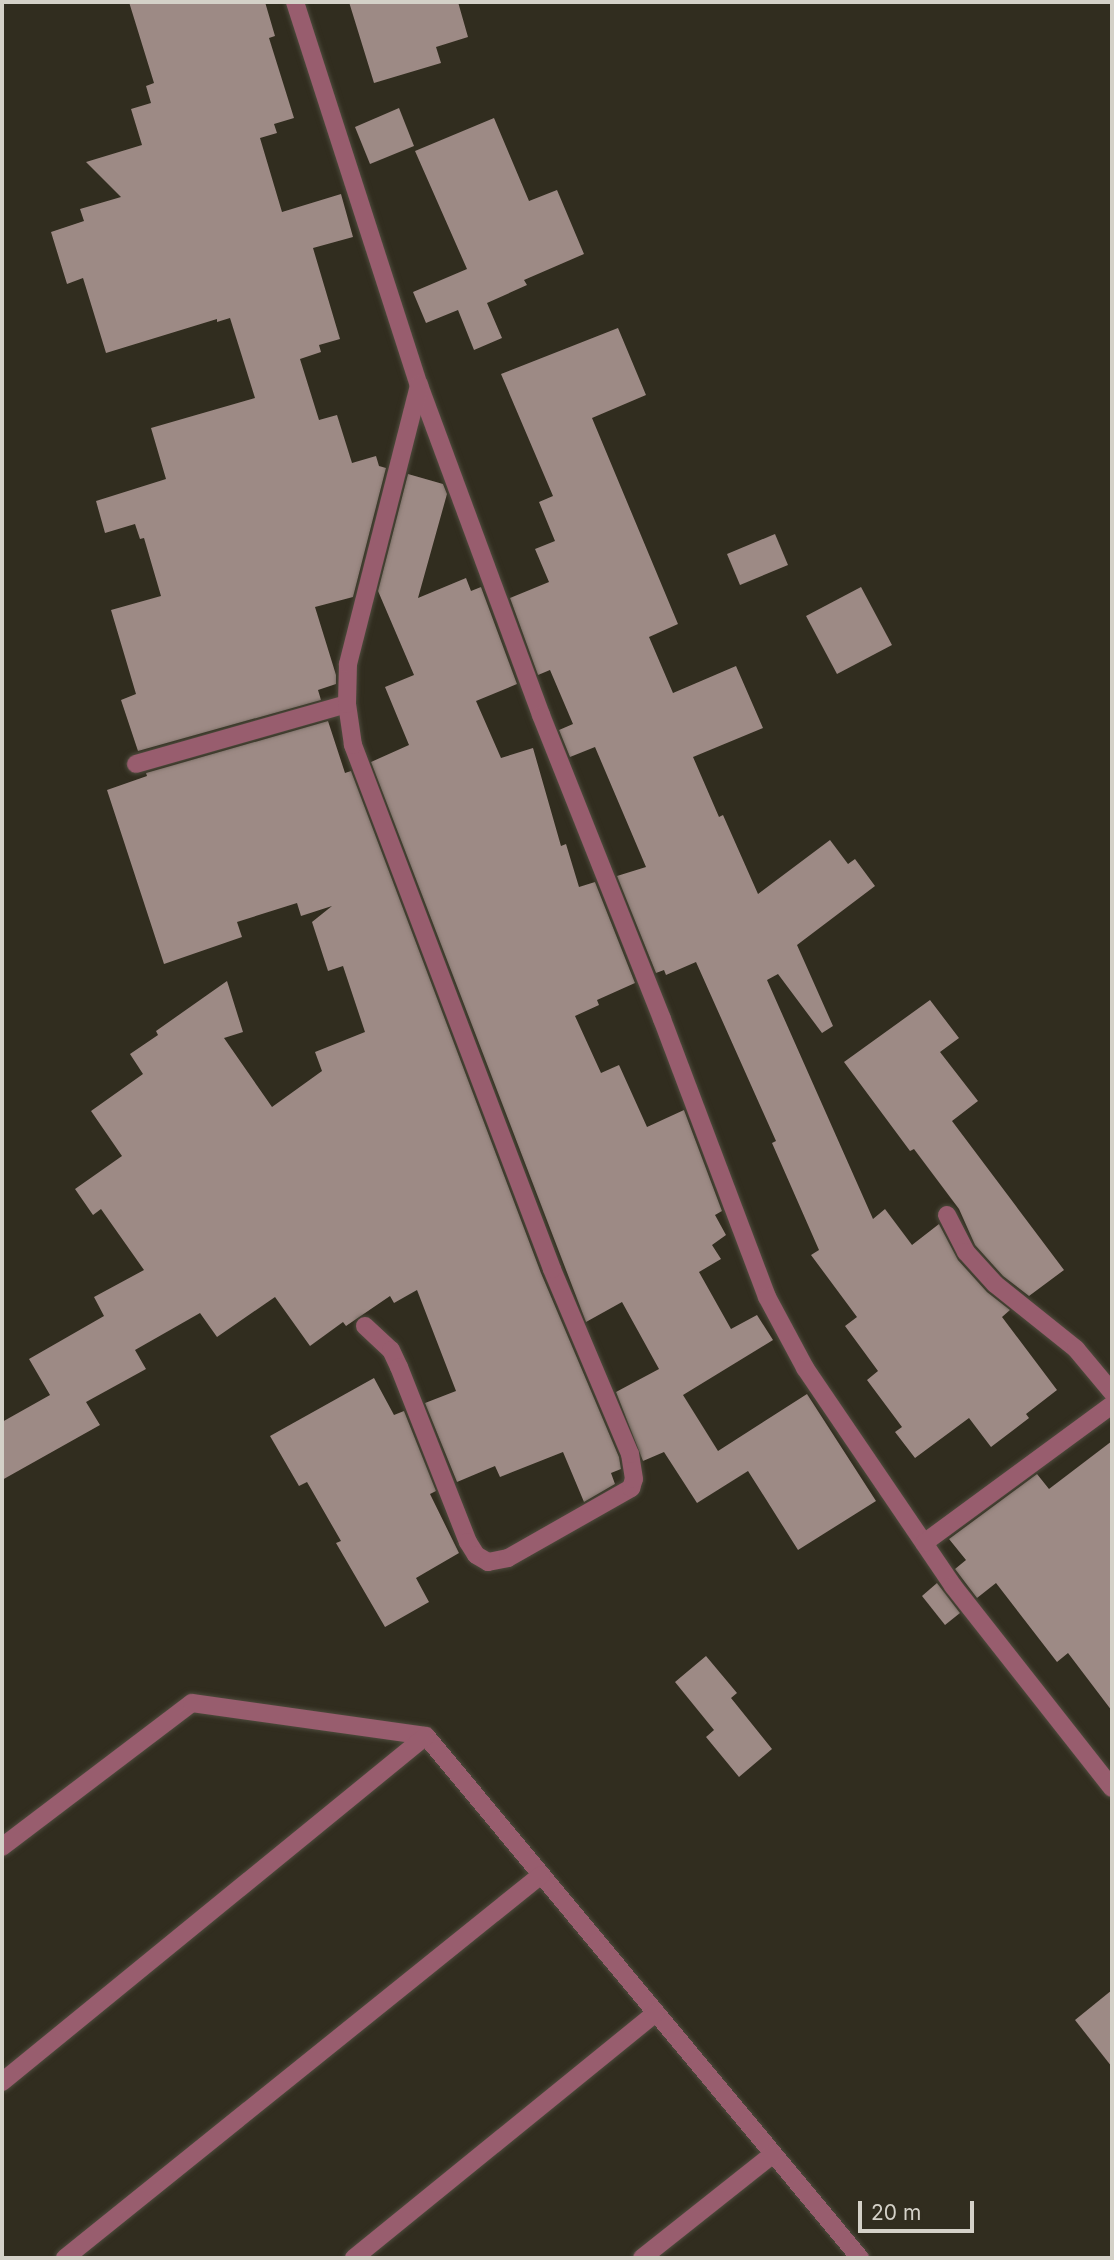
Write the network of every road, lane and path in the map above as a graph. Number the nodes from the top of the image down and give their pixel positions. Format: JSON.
{"nodes":[{"id":1,"x":295,"y":2,"type":"edge"},
{"id":2,"x":419,"y":385,"type":"junction"},
{"id":3,"x":347,"y":704,"type":"junction"},
{"id":4,"x":136,"y":764,"type":"dead end"},
{"id":5,"x":947,"y":1215,"type":"dead end"},
{"id":6,"x":365,"y":1326,"type":"dead end"},
{"id":7,"x":1112,"y":1392,"type":"edge"},
{"id":8,"x":1112,"y":1405,"type":"edge"},
{"id":9,"x":924,"y":1543,"type":"junction"},
{"id":10,"x":426,"y":1736,"type":"junction"},
{"id":11,"x":1112,"y":1788,"type":"edge"},
{"id":12,"x":2,"y":1847,"type":"edge"},
{"id":13,"x":541,"y":1874,"type":"junction"},
{"id":14,"x":656,"y":2013,"type":"junction"},
{"id":15,"x":2,"y":2082,"type":"edge"},
{"id":16,"x":773,"y":2154,"type":"junction"},
{"id":17,"x":65,"y":2258,"type":"edge"},
{"id":18,"x":354,"y":2258,"type":"edge"},
{"id":19,"x":642,"y":2258,"type":"edge"},
{"id":20,"x":860,"y":2258,"type":"edge"}],
"edges":[{"from":1,"to":2,"type":"street"},
{"from":2,"to":3,"type":"street"},
{"from":2,"to":9,"type":"street"},
{"from":3,"to":4,"type":"street"},
{"from":3,"to":6,"type":"street"},
{"from":5,"to":7,"type":"street"},
{"from":8,"to":9,"type":"street"},
{"from":9,"to":11,"type":"street"},
{"from":10,"to":12,"type":"street"},
{"from":10,"to":13,"type":"street"},
{"from":10,"to":15,"type":"street"},
{"from":13,"to":14,"type":"street"},
{"from":13,"to":17,"type":"street"},
{"from":14,"to":16,"type":"street"},
{"from":14,"to":18,"type":"street"},
{"from":16,"to":19,"type":"street"},
{"from":16,"to":20,"type":"street"}]}
